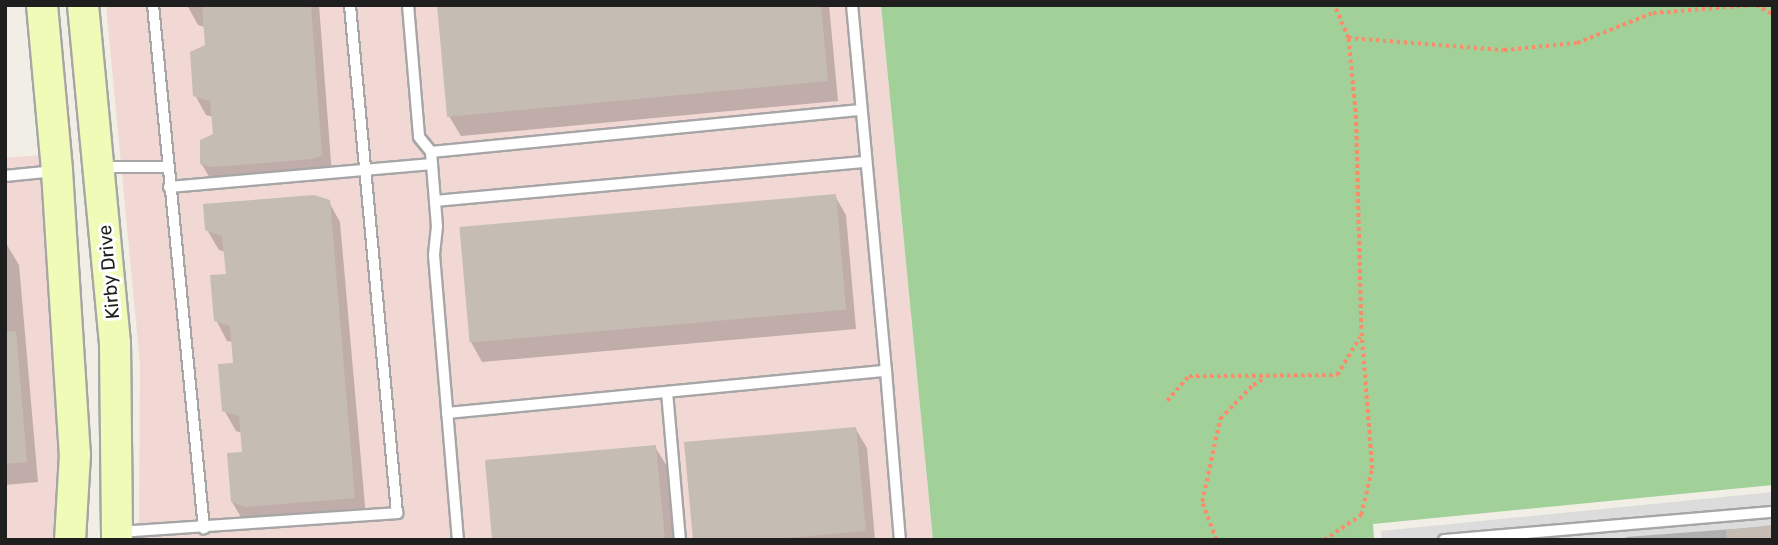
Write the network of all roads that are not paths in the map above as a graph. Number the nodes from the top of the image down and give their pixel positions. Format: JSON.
{"nodes":[{"id":1,"x":42,"y":5,"type":"edge"},
{"id":2,"x":83,"y":5,"type":"edge"},
{"id":3,"x":153,"y":5,"type":"edge"},
{"id":4,"x":350,"y":5,"type":"edge"},
{"id":5,"x":408,"y":5,"type":"edge"},
{"id":6,"x":852,"y":5,"type":"edge"},
{"id":7,"x":861,"y":110,"type":"junction"},
{"id":8,"x":431,"y":152,"type":"junction"},
{"id":9,"x":866,"y":162,"type":"junction"},
{"id":10,"x":432,"y":164,"type":"junction"},
{"id":11,"x":99,"y":167,"type":"junction"},
{"id":12,"x":167,"y":167,"type":"junction"},
{"id":13,"x":364,"y":169,"type":"junction"},
{"id":14,"x":57,"y":171,"type":"junction"},
{"id":15,"x":5,"y":176,"type":"edge"},
{"id":16,"x":169,"y":187,"type":"junction"},
{"id":17,"x":435,"y":201,"type":"junction"},
{"id":18,"x":886,"y":371,"type":"junction"},
{"id":19,"x":667,"y":392,"type":"junction"},
{"id":20,"x":447,"y":413,"type":"junction"},
{"id":21,"x":1773,"y":512,"type":"edge"},
{"id":22,"x":204,"y":529,"type":"junction"},
{"id":23,"x":70,"y":535,"type":"edge"},
{"id":24,"x":117,"y":536,"type":"edge"},
{"id":25,"x":458,"y":540,"type":"edge"},
{"id":26,"x":680,"y":540,"type":"edge"},
{"id":27,"x":900,"y":540,"type":"edge"},
{"id":28,"x":1444,"y":540,"type":"edge"}],
"edges":[{"from":1,"to":14,"type":"main road"},
{"from":2,"to":11,"type":"main road","name":"Kirby Drive"},
{"from":3,"to":12,"type":"lane"},
{"from":4,"to":13,"type":"lane"},
{"from":5,"to":8,"type":"lane"},
{"from":6,"to":7,"type":"lane"},
{"from":7,"to":8,"type":"lane"},
{"from":7,"to":9,"type":"lane"},
{"from":8,"to":10,"type":"lane"},
{"from":9,"to":17,"type":"lane"},
{"from":9,"to":18,"type":"lane"},
{"from":10,"to":13,"type":"lane"},
{"from":10,"to":17,"type":"lane"},
{"from":11,"to":12,"type":"lane"},
{"from":11,"to":14,"type":"main road"},
{"from":11,"to":24,"type":"main road","name":"Kirby Drive"},
{"from":12,"to":16,"type":"lane"},
{"from":13,"to":16,"type":"lane"},
{"from":13,"to":22,"type":"lane"},
{"from":14,"to":15,"type":"lane"},
{"from":14,"to":23,"type":"main road"},
{"from":16,"to":22,"type":"lane"},
{"from":17,"to":20,"type":"lane"},
{"from":18,"to":19,"type":"lane"},
{"from":18,"to":27,"type":"lane"},
{"from":19,"to":20,"type":"lane"},
{"from":19,"to":26,"type":"lane"},
{"from":20,"to":25,"type":"lane"},
{"from":21,"to":28,"type":"lane"},
{"from":22,"to":24,"type":"lane"},
{"from":23,"to":24,"type":"main road"}]}
